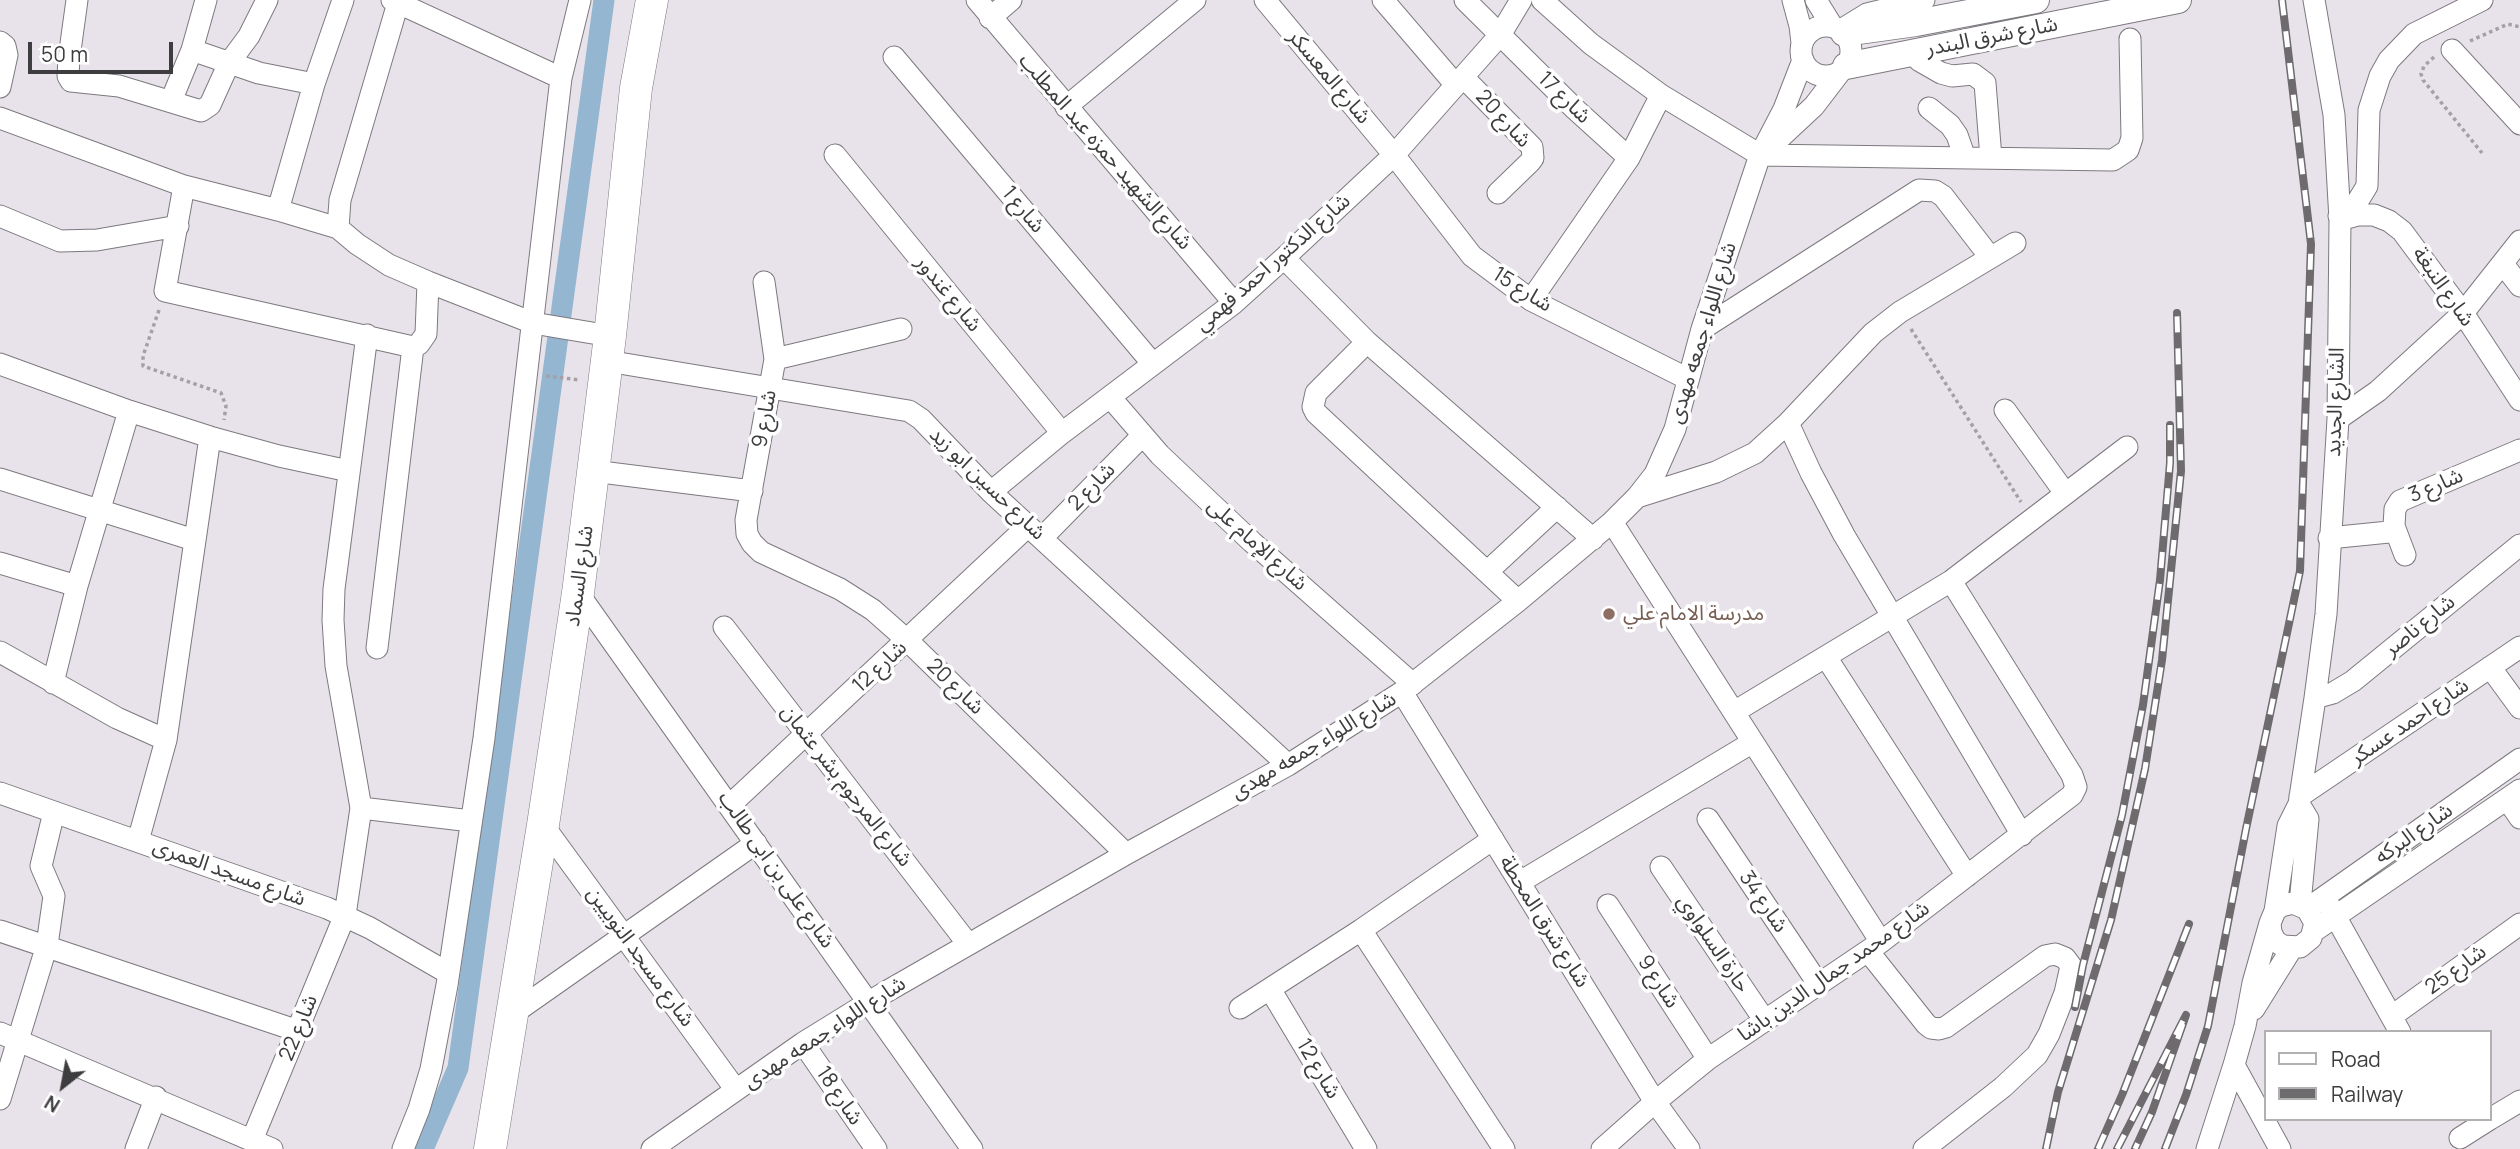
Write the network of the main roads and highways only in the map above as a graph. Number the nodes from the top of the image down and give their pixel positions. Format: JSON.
{"nodes":[{"id":1,"x":652,"y":0,"type":"edge"},
{"id":2,"x":2036,"y":0,"type":"edge"},
{"id":3,"x":2178,"y":0,"type":"edge"},
{"id":4,"x":1839,"y":30,"type":"road end"},
{"id":5,"x":1843,"y":69,"type":"road end"},
{"id":6,"x":490,"y":1149,"type":"edge"}],
"edges":[{"from":1,"to":6,"type":"highway","name":"شارع السماد"},
{"from":2,"to":4,"type":"main road","name":"شارع شرق البندر"},
{"from":3,"to":5,"type":"main road","name":"شارع شرق البندر"}]}
